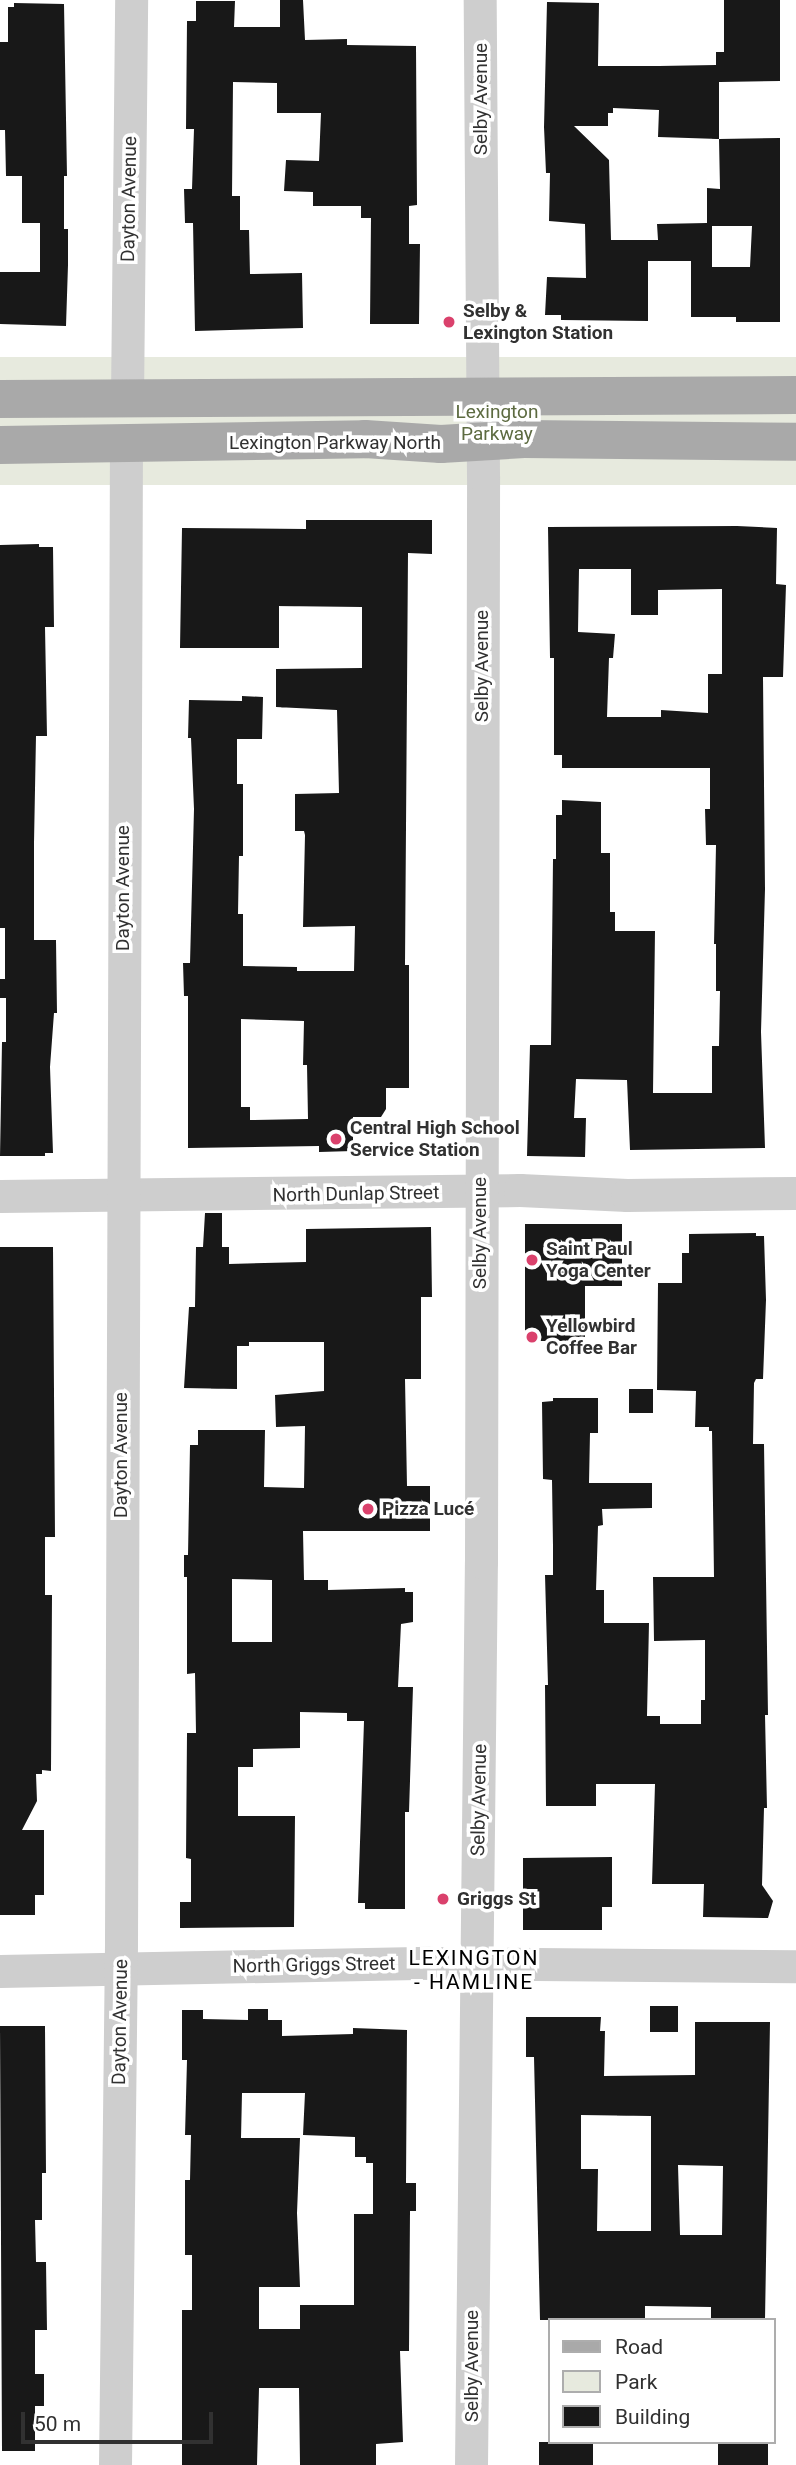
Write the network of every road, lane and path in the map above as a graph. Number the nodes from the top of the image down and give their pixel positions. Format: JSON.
{"nodes":[{"id":1,"x":131,"y":0,"type":"edge"},
{"id":2,"x":480,"y":0,"type":"edge"},
{"id":3,"x":796,"y":395,"type":"edge"},
{"id":4,"x":483,"y":397,"type":"junction"},
{"id":5,"x":127,"y":398,"type":"junction"},
{"id":6,"x":0,"y":399,"type":"edge"},
{"id":7,"x":483,"y":440,"type":"junction"},
{"id":8,"x":796,"y":442,"type":"edge"},
{"id":9,"x":126,"y":444,"type":"junction"},
{"id":10,"x":0,"y":445,"type":"edge"},
{"id":11,"x":480,"y":1192,"type":"junction"},
{"id":12,"x":796,"y":1192,"type":"edge"},
{"id":13,"x":0,"y":1196,"type":"edge"},
{"id":14,"x":121,"y":1196,"type":"junction"},
{"id":15,"x":477,"y":1963,"type":"junction"},
{"id":16,"x":796,"y":1966,"type":"edge"},
{"id":17,"x":121,"y":1967,"type":"junction"},
{"id":18,"x":0,"y":1971,"type":"edge"},
{"id":19,"x":115,"y":2465,"type":"edge"},
{"id":20,"x":471,"y":2465,"type":"edge"}],
"edges":[{"from":1,"to":5,"type":"street","name":"Dayton Avenue"},
{"from":2,"to":4,"type":"street","name":"Selby Avenue"},
{"from":3,"to":4,"type":"main road"},
{"from":4,"to":5,"type":"main road"},
{"from":4,"to":7,"type":"street","name":"Selby Avenue"},
{"from":5,"to":6,"type":"main road"},
{"from":7,"to":8,"type":"main road","name":"Lexington Parkway North"},
{"from":7,"to":9,"type":"main road","name":"Lexington Parkway North"},
{"from":7,"to":11,"type":"street","name":"Selby Avenue"},
{"from":9,"to":10,"type":"main road","name":"Lexington Parkway North"},
{"from":9,"to":14,"type":"street","name":"Dayton Avenue"},
{"from":11,"to":12,"type":"street","name":"North Dunlap Street"},
{"from":11,"to":14,"type":"street","name":"North Dunlap Street"},
{"from":11,"to":15,"type":"street","name":"Selby Avenue"},
{"from":13,"to":14,"type":"street","name":"North Dunlap Street"},
{"from":14,"to":17,"type":"street","name":"Dayton Avenue"},
{"from":15,"to":16,"type":"street","name":"North Griggs Street"},
{"from":15,"to":17,"type":"street","name":"North Griggs Street"},
{"from":15,"to":20,"type":"street","name":"Selby Avenue"},
{"from":17,"to":18,"type":"street","name":"North Griggs Street"},
{"from":17,"to":19,"type":"street","name":"Dayton Avenue"}]}
